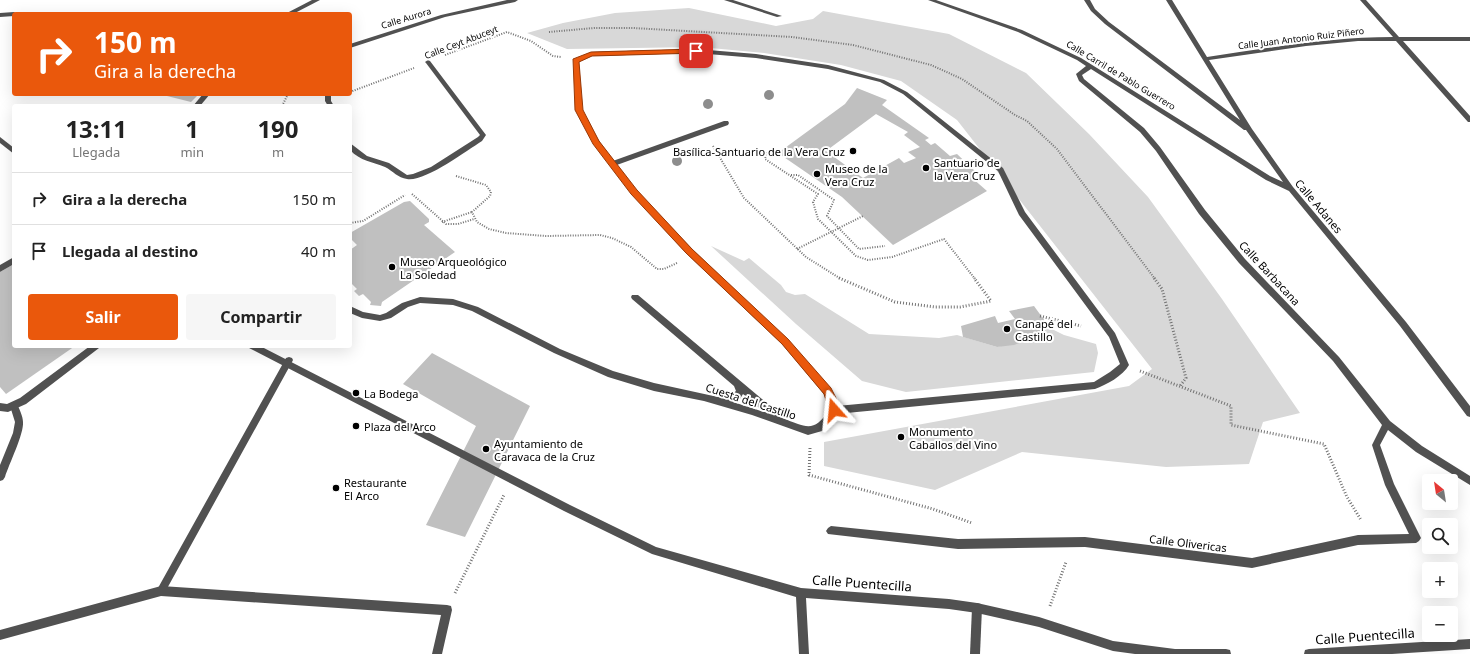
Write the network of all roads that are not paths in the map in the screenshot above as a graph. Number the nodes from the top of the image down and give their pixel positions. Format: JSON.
{"nodes":[{"id":1,"x":317,"y":0,"type":"edge"},
{"id":2,"x":515,"y":0,"type":"edge"},
{"id":3,"x":727,"y":0,"type":"edge"},
{"id":4,"x":931,"y":0,"type":"edge"},
{"id":5,"x":1087,"y":0,"type":"edge"},
{"id":6,"x":1169,"y":0,"type":"edge"},
{"id":7,"x":1363,"y":0,"type":"edge"},
{"id":8,"x":292,"y":12,"type":"edge"},
{"id":9,"x":12,"y":14,"type":"edge"},
{"id":10,"x":0,"y":15,"type":"edge"},
{"id":11,"x":780,"y":16,"type":"dead end"},
{"id":12,"x":1470,"y":39,"type":"edge"},
{"id":13,"x":1400,"y":40,"type":"junction"},
{"id":14,"x":352,"y":45,"type":"edge"},
{"id":15,"x":1206,"y":59,"type":"junction"},
{"id":16,"x":428,"y":62,"type":"road end"},
{"id":17,"x":1091,"y":66,"type":"junction"},
{"id":18,"x":205,"y":96,"type":"edge"},
{"id":19,"x":328,"y":96,"type":"dead end"},
{"id":20,"x":198,"y":104,"type":"edge"},
{"id":21,"x":330,"y":104,"type":"edge"},
{"id":22,"x":1470,"y":120,"type":"edge"},
{"id":23,"x":726,"y":123,"type":"dead end"},
{"id":24,"x":1250,"y":130,"type":"junction"},
{"id":25,"x":0,"y":139,"type":"edge"},
{"id":26,"x":352,"y":148,"type":"edge"},
{"id":27,"x":12,"y":150,"type":"edge"},
{"id":28,"x":612,"y":164,"type":"junction"},
{"id":29,"x":1291,"y":189,"type":"junction"},
{"id":30,"x":12,"y":261,"type":"edge"},
{"id":31,"x":0,"y":269,"type":"edge"},
{"id":32,"x":634,"y":297,"type":"dead end"},
{"id":33,"x":352,"y":310,"type":"edge"},
{"id":34,"x":93,"y":348,"type":"edge"},
{"id":35,"x":256,"y":348,"type":"edge"},
{"id":36,"x":288,"y":362,"type":"junction"},
{"id":37,"x":736,"y":382,"type":"junction"},
{"id":38,"x":704,"y":397,"type":"junction"},
{"id":39,"x":14,"y":406,"type":"junction"},
{"id":40,"x":0,"y":407,"type":"edge"},
{"id":41,"x":834,"y":410,"type":"junction"},
{"id":42,"x":1470,"y":413,"type":"edge"},
{"id":43,"x":783,"y":422,"type":"junction"},
{"id":44,"x":1387,"y":424,"type":"junction"},
{"id":45,"x":0,"y":477,"type":"edge"},
{"id":46,"x":1470,"y":482,"type":"edge"},
{"id":47,"x":831,"y":531,"type":"dead end"},
{"id":48,"x":161,"y":591,"type":"junction"},
{"id":49,"x":801,"y":593,"type":"junction"},
{"id":50,"x":977,"y":608,"type":"junction"},
{"id":51,"x":0,"y":635,"type":"edge"},
{"id":52,"x":1470,"y":644,"type":"edge"},
{"id":53,"x":437,"y":654,"type":"edge"},
{"id":54,"x":804,"y":654,"type":"edge"},
{"id":55,"x":975,"y":654,"type":"edge"},
{"id":56,"x":1226,"y":654,"type":"edge"},
{"id":57,"x":1309,"y":654,"type":"edge"}],
"edges":[{"from":1,"to":8,"type":"street"},
{"from":2,"to":14,"type":"street","name":"Calle Aurora"},
{"from":3,"to":11,"type":"street"},
{"from":4,"to":17,"type":"street","name":"Calle Carril de Pablo Guerrero"},
{"from":5,"to":24,"type":"street"},
{"from":6,"to":15,"type":"street","name":"Calle Adanes"},
{"from":7,"to":13,"type":"street"},
{"from":9,"to":10,"type":"street"},
{"from":12,"to":13,"type":"street","name":"Calle Juan Antonio Ruiz Piñero"},
{"from":13,"to":15,"type":"street","name":"Calle Juan Antonio Ruiz Piñero"},
{"from":13,"to":22,"type":"street"},
{"from":15,"to":24,"type":"street","name":"Calle Adanes"},
{"from":16,"to":26,"type":"street"},
{"from":17,"to":29,"type":"street","name":"Calle Carril de Pablo Guerrero"},
{"from":17,"to":44,"type":"street","name":"Calle Barbacana"},
{"from":18,"to":20,"type":"street"},
{"from":19,"to":21,"type":"street"},
{"from":23,"to":28,"type":"street"},
{"from":24,"to":29,"type":"street","name":"Calle Adanes"},
{"from":25,"to":27,"type":"street"},
{"from":28,"to":41,"type":"street"},
{"from":28,"to":41,"type":"street"},
{"from":29,"to":42,"type":"street","name":"Calle Adanes"},
{"from":30,"to":31,"type":"street"},
{"from":32,"to":37,"type":"street"},
{"from":33,"to":38,"type":"street","name":"Cuesta del Castillo"},
{"from":34,"to":39,"type":"street"},
{"from":35,"to":36,"type":"street"},
{"from":36,"to":48,"type":"street"},
{"from":36,"to":49,"type":"street","name":"Calle Puentecilla"},
{"from":37,"to":38,"type":"street"},
{"from":37,"to":43,"type":"street"},
{"from":38,"to":43,"type":"street","name":"Cuesta del Castillo"},
{"from":39,"to":40,"type":"street"},
{"from":39,"to":45,"type":"street"},
{"from":41,"to":43,"type":"street","name":"Cuesta del Castillo"},
{"from":44,"to":46,"type":"street","name":"Calle Barbacana"},
{"from":44,"to":47,"type":"street","name":"Calle Olivericas"},
{"from":48,"to":51,"type":"street"},
{"from":48,"to":53,"type":"street"},
{"from":49,"to":50,"type":"street","name":"Calle Puentecilla"},
{"from":49,"to":54,"type":"street"},
{"from":50,"to":55,"type":"street"},
{"from":50,"to":56,"type":"street","name":"Calle Puentecilla"},
{"from":52,"to":57,"type":"street","name":"Calle Puentecilla"}]}
